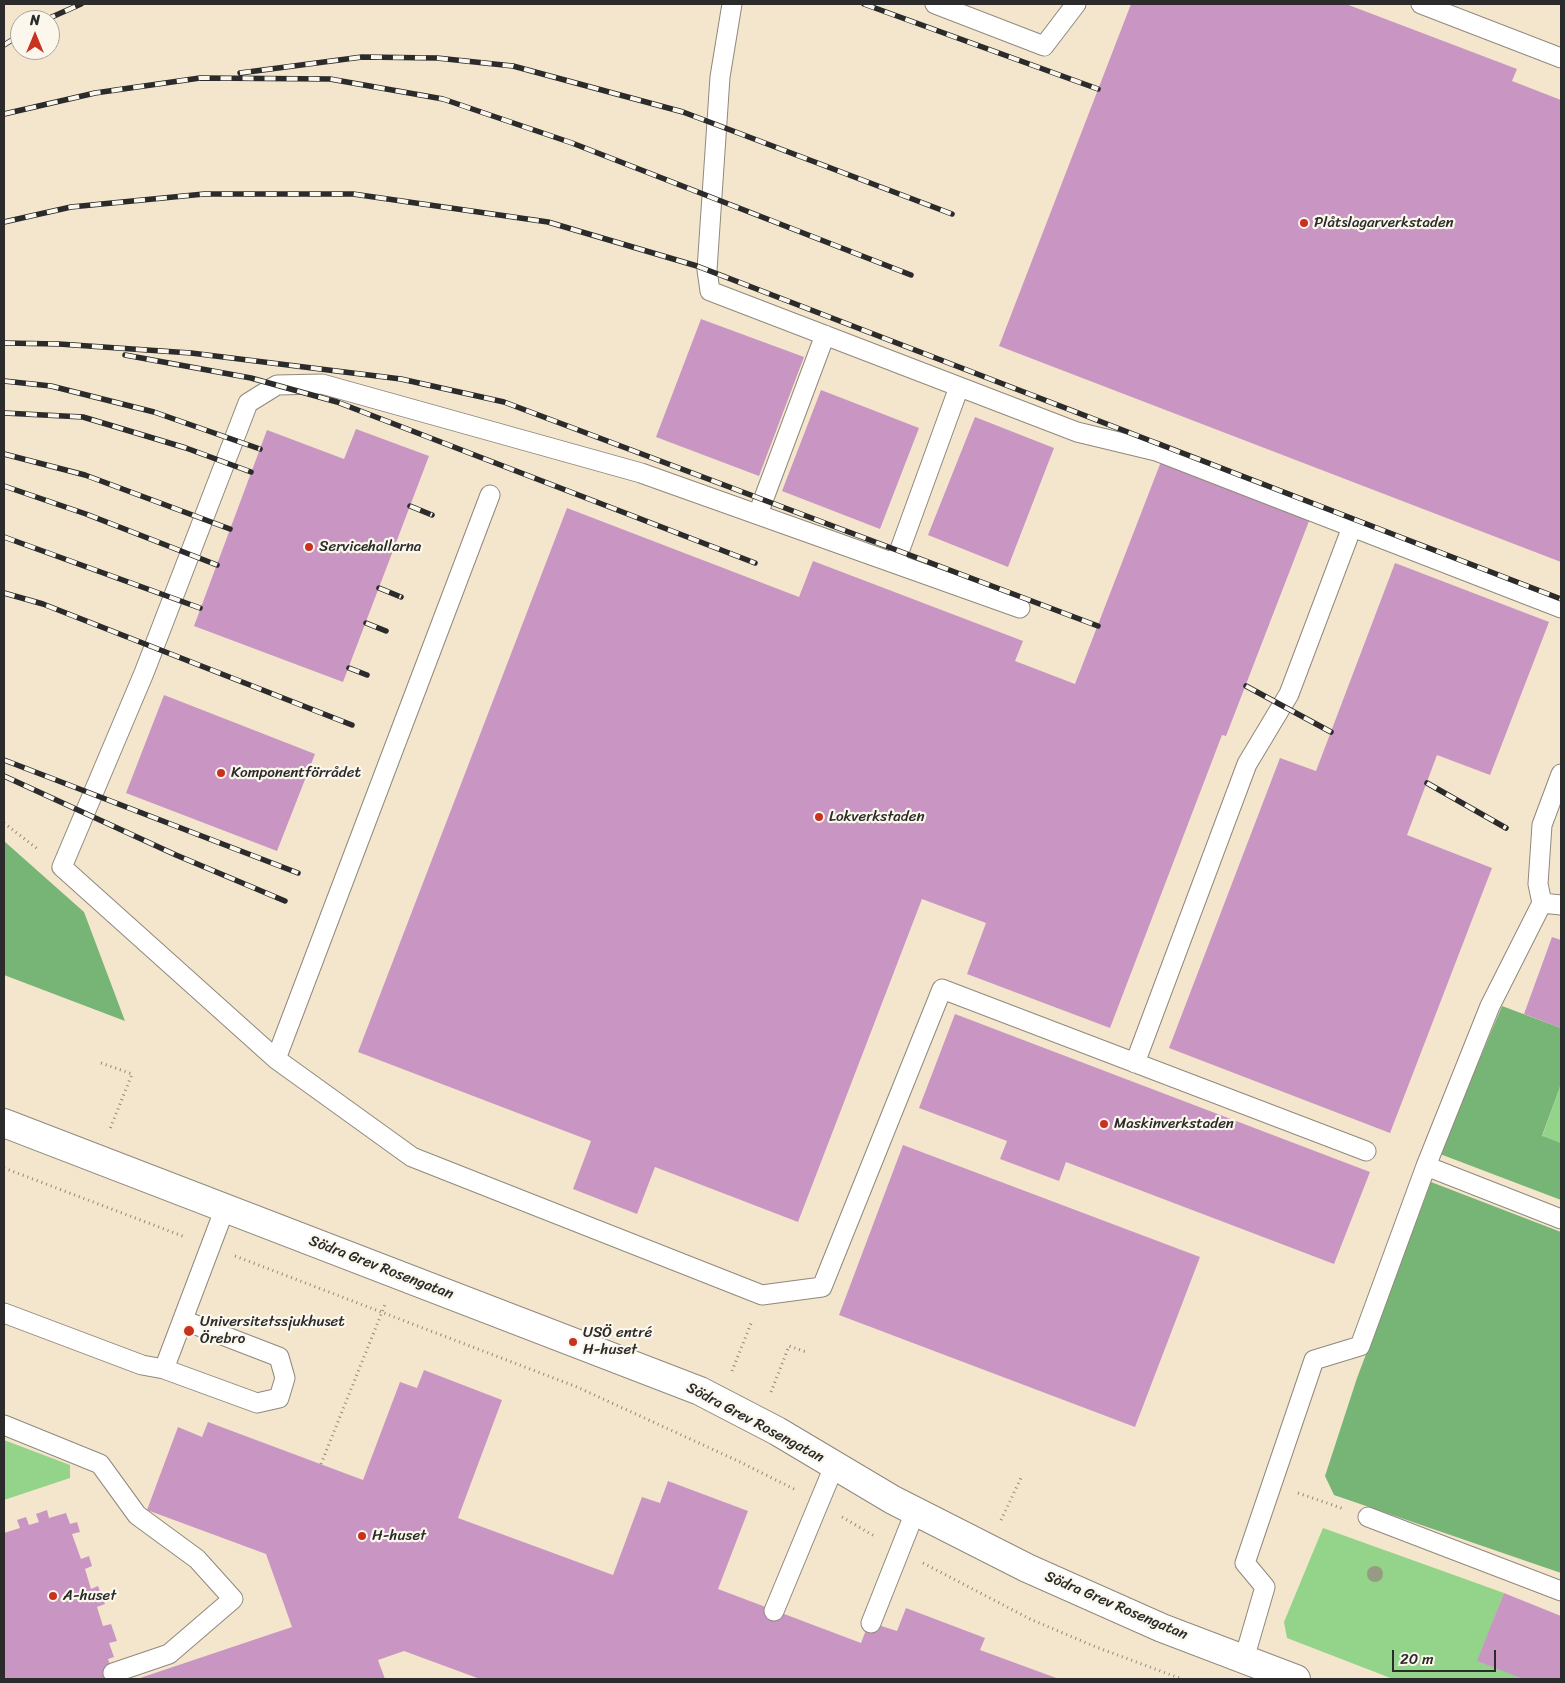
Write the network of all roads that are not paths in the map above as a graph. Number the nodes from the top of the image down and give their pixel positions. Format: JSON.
{"nodes":[{"id":1,"x":732,"y":4,"type":"edge"},
{"id":2,"x":935,"y":4,"type":"edge"},
{"id":3,"x":1076,"y":4,"type":"edge"},
{"id":4,"x":1422,"y":4,"type":"edge"},
{"id":5,"x":1561,"y":58,"type":"edge"},
{"id":6,"x":825,"y":335,"type":"junction"},
{"id":7,"x":960,"y":387,"type":"junction"},
{"id":8,"x":490,"y":496,"type":"dead end"},
{"id":9,"x":758,"y":514,"type":"junction"},
{"id":10,"x":1352,"y":527,"type":"junction"},
{"id":11,"x":895,"y":563,"type":"junction"},
{"id":12,"x":1020,"y":608,"type":"dead end"},
{"id":13,"x":1561,"y":608,"type":"edge"},
{"id":14,"x":1561,"y":774,"type":"edge"},
{"id":15,"x":1542,"y":903,"type":"junction"},
{"id":16,"x":1561,"y":905,"type":"edge"},
{"id":17,"x":276,"y":1059,"type":"junction"},
{"id":18,"x":1135,"y":1063,"type":"junction"},
{"id":19,"x":4,"y":1123,"type":"edge"},
{"id":20,"x":1366,"y":1151,"type":"dead end"},
{"id":21,"x":1426,"y":1166,"type":"junction"},
{"id":22,"x":225,"y":1208,"type":"junction"},
{"id":23,"x":1561,"y":1219,"type":"edge"},
{"id":24,"x":4,"y":1313,"type":"edge"},
{"id":25,"x":183,"y":1320,"type":"junction"},
{"id":26,"x":164,"y":1369,"type":"junction"},
{"id":27,"x":4,"y":1425,"type":"edge"},
{"id":28,"x":835,"y":1464,"type":"junction"},
{"id":29,"x":915,"y":1512,"type":"junction"},
{"id":30,"x":1368,"y":1517,"type":"road end"},
{"id":31,"x":1561,"y":1591,"type":"edge"},
{"id":32,"x":774,"y":1611,"type":"dead end"},
{"id":33,"x":871,"y":1623,"type":"dead end"},
{"id":34,"x":1244,"y":1659,"type":"junction"},
{"id":35,"x":113,"y":1673,"type":"dead end"},
{"id":36,"x":1296,"y":1679,"type":"edge"}],
"edges":[{"from":1,"to":6,"type":"lane"},
{"from":2,"to":3,"type":"lane"},
{"from":4,"to":5,"type":"lane"},
{"from":6,"to":7,"type":"lane"},
{"from":6,"to":9,"type":"lane"},
{"from":7,"to":10,"type":"lane"},
{"from":7,"to":11,"type":"lane"},
{"from":8,"to":17,"type":"lane"},
{"from":9,"to":11,"type":"lane"},
{"from":9,"to":17,"type":"lane"},
{"from":10,"to":13,"type":"lane"},
{"from":10,"to":18,"type":"lane"},
{"from":11,"to":12,"type":"lane"},
{"from":14,"to":15,"type":"lane"},
{"from":15,"to":16,"type":"lane"},
{"from":15,"to":21,"type":"lane"},
{"from":17,"to":18,"type":"lane"},
{"from":18,"to":20,"type":"lane"},
{"from":19,"to":22,"type":"street","name":"Södra Grev Rosengatan"},
{"from":21,"to":23,"type":"lane"},
{"from":21,"to":34,"type":"lane"},
{"from":22,"to":25,"type":"lane"},
{"from":22,"to":28,"type":"street","name":"Södra Grev Rosengatan"},
{"from":24,"to":26,"type":"lane"},
{"from":25,"to":26,"type":"lane"},
{"from":25,"to":26,"type":"lane"},
{"from":27,"to":35,"type":"lane"},
{"from":28,"to":29,"type":"street","name":"Södra Grev Rosengatan"},
{"from":28,"to":32,"type":"lane"},
{"from":29,"to":33,"type":"lane"},
{"from":29,"to":34,"type":"street","name":"Södra Grev Rosengatan"},
{"from":30,"to":31,"type":"lane"},
{"from":34,"to":36,"type":"street","name":"Södra Grev Rosengatan"}]}
